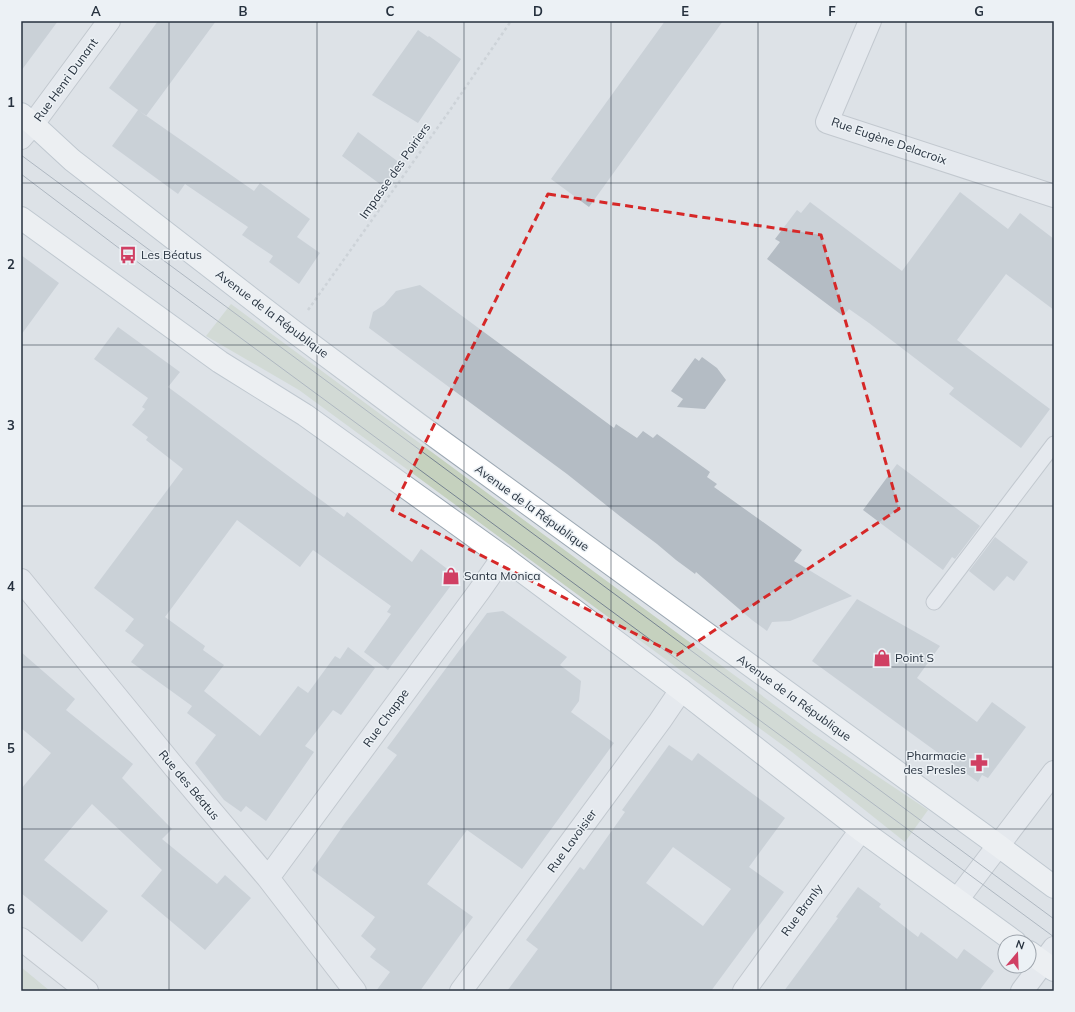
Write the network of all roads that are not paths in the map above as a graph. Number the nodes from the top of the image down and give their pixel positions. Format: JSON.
{"nodes":[{"id":1,"x":109,"y":21,"type":"edge"},
{"id":2,"x":870,"y":21,"type":"edge"},
{"id":3,"x":25,"y":126,"type":"edge"},
{"id":4,"x":1054,"y":196,"type":"edge"},
{"id":5,"x":21,"y":218,"type":"edge"},
{"id":6,"x":1054,"y":444,"type":"edge"},
{"id":7,"x":503,"y":557,"type":"junction"},
{"id":8,"x":21,"y":580,"type":"edge"},
{"id":9,"x":934,"y":602,"type":"dead end"},
{"id":10,"x":681,"y":690,"type":"junction"},
{"id":11,"x":1054,"y":772,"type":"edge"},
{"id":12,"x":861,"y":830,"type":"junction"},
{"id":13,"x":999,"y":846,"type":"junction"},
{"id":14,"x":268,"y":878,"type":"junction"},
{"id":15,"x":1054,"y":887,"type":"edge"},
{"id":16,"x":958,"y":900,"type":"junction"},
{"id":17,"x":1004,"y":934,"type":"edge"},
{"id":18,"x":21,"y":939,"type":"edge"},
{"id":19,"x":1045,"y":958,"type":"edge"},
{"id":20,"x":87,"y":991,"type":"edge"},
{"id":21,"x":355,"y":991,"type":"edge"},
{"id":22,"x":461,"y":991,"type":"edge"},
{"id":23,"x":744,"y":991,"type":"edge"},
{"id":24,"x":1022,"y":991,"type":"edge"}],
"edges":[{"from":1,"to":3,"type":"street","name":"Rue Henri Dunant"},
{"from":2,"to":4,"type":"street","name":"Rue Eugène Delacroix"},
{"from":3,"to":13,"type":"main road","name":"Avenue de la République"},
{"from":5,"to":7,"type":"main road"},
{"from":6,"to":9,"type":"lane"},
{"from":7,"to":10,"type":"main road"},
{"from":7,"to":14,"type":"street","name":"Rue Chappe"},
{"from":8,"to":14,"type":"street","name":"Rue des Béatus"},
{"from":10,"to":12,"type":"main road"},
{"from":10,"to":22,"type":"street","name":"Rue Lavoisier"},
{"from":11,"to":13,"type":"street"},
{"from":12,"to":16,"type":"main road"},
{"from":12,"to":23,"type":"street","name":"Rue Branly"},
{"from":13,"to":15,"type":"main road","name":"Avenue de la République"},
{"from":13,"to":16,"type":"street"},
{"from":14,"to":21,"type":"street","name":"Rue des Béatus"},
{"from":16,"to":17,"type":"main road"},
{"from":18,"to":20,"type":"street"},
{"from":19,"to":24,"type":"street"}]}
